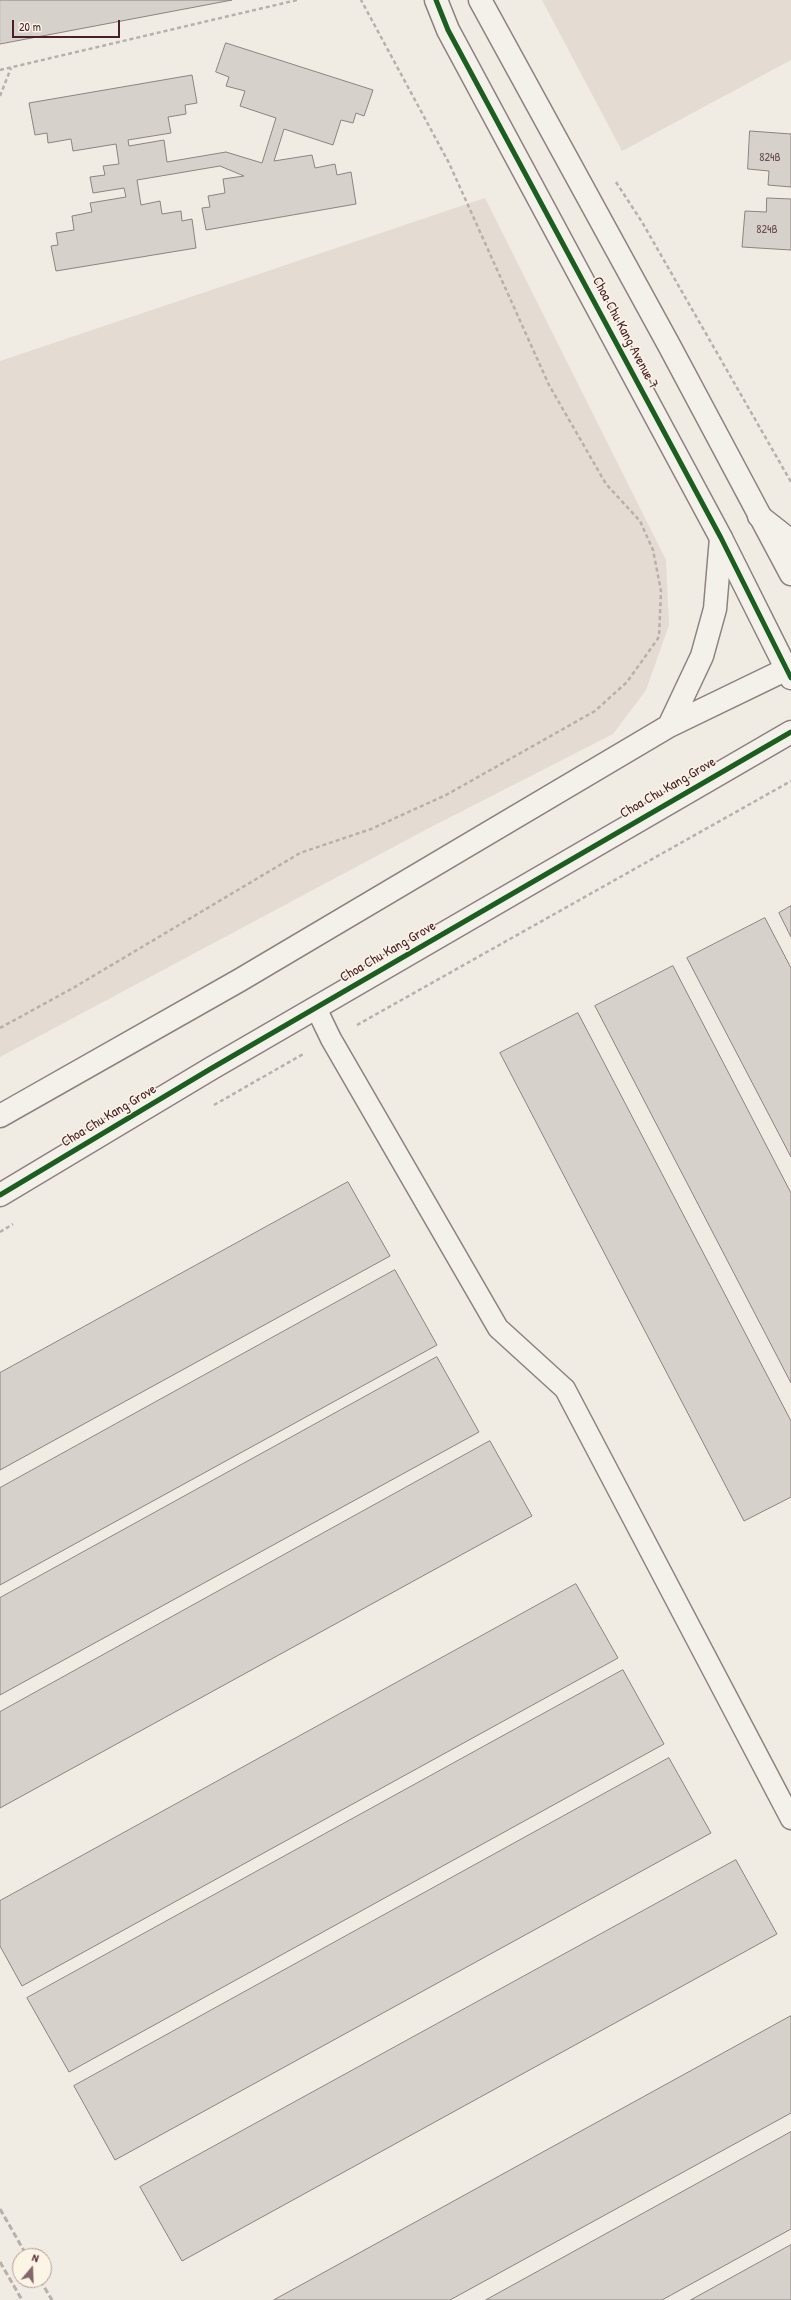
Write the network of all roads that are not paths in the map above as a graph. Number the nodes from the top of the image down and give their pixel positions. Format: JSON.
{"nodes":[{"id":1,"x":436,"y":0,"type":"edge"},
{"id":2,"x":480,"y":0,"type":"edge"},
{"id":3,"x":760,"y":516,"type":"junction"},
{"id":4,"x":721,"y":538,"type":"junction"},
{"id":5,"x":791,"y":541,"type":"edge"},
{"id":6,"x":791,"y":574,"type":"edge"},
{"id":7,"x":790,"y":672,"type":"edge"},
{"id":8,"x":669,"y":726,"type":"junction"},
{"id":9,"x":791,"y":732,"type":"edge"},
{"id":10,"x":316,"y":1008,"type":"junction"},
{"id":11,"x":0,"y":1116,"type":"edge"},
{"id":12,"x":0,"y":1195,"type":"edge"},
{"id":13,"x":791,"y":1819,"type":"edge"}],
"edges":[{"from":1,"to":4,"type":"street","name":"Choa Chu Kang Avenue 7"},
{"from":2,"to":3,"type":"street"},
{"from":3,"to":5,"type":"street"},
{"from":3,"to":6,"type":"street"},
{"from":4,"to":7,"type":"street","name":"Choa Chu Kang Avenue 7"},
{"from":4,"to":8,"type":"street"},
{"from":7,"to":8,"type":"street"},
{"from":8,"to":11,"type":"street"},
{"from":9,"to":10,"type":"street","name":"Choa Chu Kang Grove"},
{"from":10,"to":12,"type":"street","name":"Choa Chu Kang Grove"},
{"from":10,"to":13,"type":"lane"}]}
